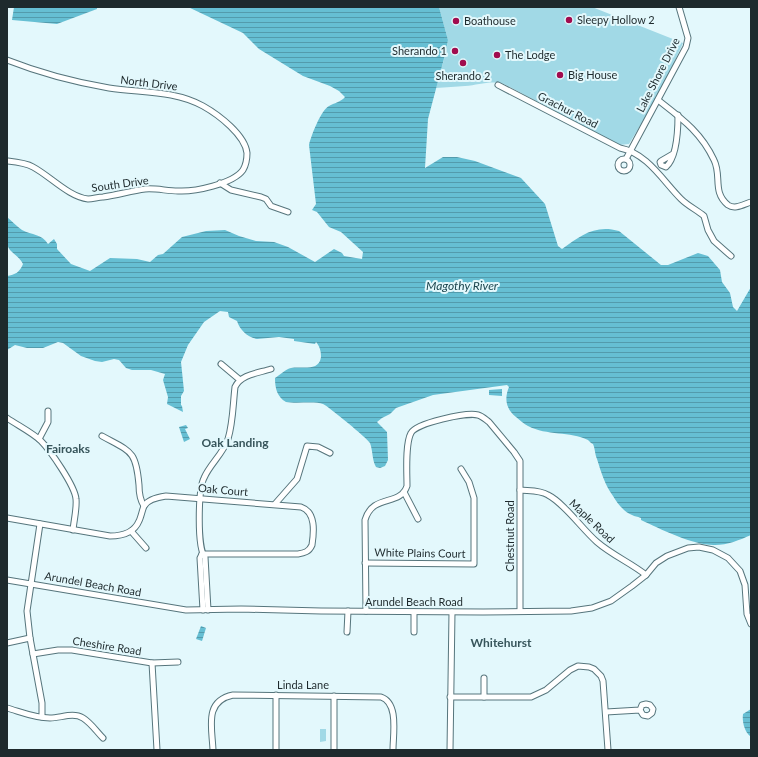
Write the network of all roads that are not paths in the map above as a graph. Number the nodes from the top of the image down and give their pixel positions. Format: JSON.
{"nodes":[{"id":1,"x":679,"y":7,"type":"edge"},
{"id":2,"x":7,"y":60,"type":"edge"},
{"id":3,"x":498,"y":84,"type":"dead end"},
{"id":4,"x":658,"y":100,"type":"junction"},
{"id":5,"x":678,"y":115,"type":"junction"},
{"id":6,"x":630,"y":150,"type":"junction"},
{"id":7,"x":672,"y":154,"type":"dead end"},
{"id":8,"x":626,"y":159,"type":"dead end"},
{"id":9,"x":7,"y":161,"type":"edge"},
{"id":10,"x":220,"y":184,"type":"junction"},
{"id":11,"x":751,"y":202,"type":"edge"},
{"id":12,"x":288,"y":212,"type":"dead end"},
{"id":13,"x":731,"y":256,"type":"dead end"},
{"id":14,"x":220,"y":364,"type":"dead end"},
{"id":15,"x":272,"y":369,"type":"dead end"},
{"id":16,"x":240,"y":380,"type":"junction"},
{"id":17,"x":48,"y":411,"type":"dead end"},
{"id":18,"x":7,"y":418,"type":"edge"},
{"id":19,"x":102,"y":436,"type":"dead end"},
{"id":20,"x":39,"y":439,"type":"junction"},
{"id":21,"x":330,"y":453,"type":"dead end"},
{"id":22,"x":461,"y":469,"type":"dead end"},
{"id":23,"x":520,"y":490,"type":"junction"},
{"id":24,"x":404,"y":492,"type":"junction"},
{"id":25,"x":199,"y":498,"type":"junction"},
{"id":26,"x":275,"y":504,"type":"junction"},
{"id":27,"x":144,"y":506,"type":"junction"},
{"id":28,"x":7,"y":518,"type":"edge"},
{"id":29,"x":418,"y":519,"type":"dead end"},
{"id":30,"x":40,"y":524,"type":"junction"},
{"id":31,"x":73,"y":530,"type":"junction"},
{"id":32,"x":131,"y":531,"type":"junction"},
{"id":33,"x":146,"y":548,"type":"dead end"},
{"id":34,"x":202,"y":554,"type":"junction"},
{"id":35,"x":365,"y":563,"type":"junction"},
{"id":36,"x":646,"y":575,"type":"junction"},
{"id":37,"x":7,"y":580,"type":"edge"},
{"id":38,"x":31,"y":584,"type":"junction"},
{"id":39,"x":206,"y":610,"type":"junction"},
{"id":40,"x":348,"y":611,"type":"junction"},
{"id":41,"x":366,"y":611,"type":"junction"},
{"id":42,"x":520,"y":611,"type":"junction"},
{"id":43,"x":414,"y":612,"type":"junction"},
{"id":44,"x":452,"y":612,"type":"junction"},
{"id":45,"x":751,"y":624,"type":"edge"},
{"id":46,"x":348,"y":632,"type":"dead end"},
{"id":47,"x":414,"y":632,"type":"dead end"},
{"id":48,"x":30,"y":638,"type":"junction"},
{"id":49,"x":7,"y":643,"type":"edge"},
{"id":50,"x":33,"y":654,"type":"junction"},
{"id":51,"x":178,"y":662,"type":"dead end"},
{"id":52,"x":152,"y":663,"type":"junction"},
{"id":53,"x":484,"y":678,"type":"dead end"},
{"id":54,"x":276,"y":695,"type":"junction"},
{"id":55,"x":334,"y":696,"type":"junction"},
{"id":56,"x":450,"y":697,"type":"junction"},
{"id":57,"x":484,"y":697,"type":"junction"},
{"id":58,"x":7,"y":708,"type":"edge"},
{"id":59,"x":640,"y":710,"type":"dead end"},
{"id":60,"x":606,"y":712,"type":"junction"},
{"id":61,"x":42,"y":717,"type":"junction"},
{"id":62,"x":103,"y":738,"type":"dead end"},
{"id":63,"x":157,"y":750,"type":"edge"},
{"id":64,"x":213,"y":750,"type":"edge"},
{"id":65,"x":276,"y":750,"type":"edge"},
{"id":66,"x":334,"y":750,"type":"edge"},
{"id":67,"x":393,"y":750,"type":"edge"},
{"id":68,"x":450,"y":750,"type":"edge"},
{"id":69,"x":608,"y":750,"type":"edge"}],
"edges":[{"from":1,"to":4,"type":"street","name":"Lake Shore Drive"},
{"from":2,"to":10,"type":"street","name":"North Drive"},
{"from":3,"to":6,"type":"street","name":"Grachur Road"},
{"from":4,"to":5,"type":"street"},
{"from":4,"to":6,"type":"street","name":"Lake Shore Drive"},
{"from":5,"to":7,"type":"street"},
{"from":5,"to":11,"type":"street"},
{"from":6,"to":8,"type":"street","name":"Lake Shore Drive"},
{"from":6,"to":13,"type":"street"},
{"from":9,"to":10,"type":"street","name":"South Drive"},
{"from":10,"to":12,"type":"street"},
{"from":14,"to":16,"type":"street"},
{"from":15,"to":16,"type":"street"},
{"from":16,"to":25,"type":"street"},
{"from":17,"to":20,"type":"street"},
{"from":18,"to":20,"type":"street"},
{"from":19,"to":27,"type":"street"},
{"from":20,"to":31,"type":"street"},
{"from":21,"to":26,"type":"street"},
{"from":22,"to":35,"type":"street","name":"White Plains Court"},
{"from":23,"to":24,"type":"street","name":"Chestnut Road"},
{"from":23,"to":36,"type":"street","name":"Maple Road"},
{"from":23,"to":42,"type":"street","name":"Chestnut Road"},
{"from":24,"to":29,"type":"street"},
{"from":24,"to":35,"type":"street"},
{"from":25,"to":26,"type":"street","name":"Oak Court"},
{"from":25,"to":27,"type":"street","name":"Oak Court"},
{"from":25,"to":34,"type":"street"},
{"from":26,"to":34,"type":"street","name":"Oak Court"},
{"from":27,"to":32,"type":"street"},
{"from":28,"to":30,"type":"street"},
{"from":30,"to":31,"type":"street"},
{"from":30,"to":38,"type":"street"},
{"from":31,"to":32,"type":"street"},
{"from":32,"to":33,"type":"street"},
{"from":34,"to":39,"type":"street"},
{"from":35,"to":41,"type":"street"},
{"from":36,"to":42,"type":"street","name":"Arundel Beach Road"},
{"from":36,"to":45,"type":"street","name":"Arundel Beach Road"},
{"from":37,"to":38,"type":"street","name":"Arundel Beach Road"},
{"from":38,"to":39,"type":"street","name":"Arundel Beach Road"},
{"from":38,"to":48,"type":"street"},
{"from":39,"to":40,"type":"street","name":"Arundel Beach Road"},
{"from":40,"to":41,"type":"street","name":"Arundel Beach Road"},
{"from":40,"to":46,"type":"street"},
{"from":41,"to":43,"type":"street","name":"Arundel Beach Road"},
{"from":42,"to":44,"type":"street","name":"Arundel Beach Road"},
{"from":43,"to":44,"type":"street","name":"Arundel Beach Road"},
{"from":43,"to":47,"type":"street"},
{"from":44,"to":56,"type":"street"},
{"from":48,"to":49,"type":"street"},
{"from":48,"to":50,"type":"street"},
{"from":50,"to":52,"type":"street","name":"Cheshire Road"},
{"from":50,"to":61,"type":"street"},
{"from":51,"to":52,"type":"street","name":"Cheshire Road"},
{"from":52,"to":63,"type":"street"},
{"from":53,"to":57,"type":"street"},
{"from":54,"to":55,"type":"street","name":"Linda Lane"},
{"from":54,"to":64,"type":"street","name":"Linda Lane"},
{"from":54,"to":65,"type":"street"},
{"from":55,"to":66,"type":"street"},
{"from":55,"to":67,"type":"street","name":"Linda Lane"},
{"from":56,"to":57,"type":"street"},
{"from":56,"to":68,"type":"street"},
{"from":57,"to":60,"type":"street"},
{"from":58,"to":61,"type":"street"},
{"from":59,"to":60,"type":"street"},
{"from":60,"to":69,"type":"street"},
{"from":61,"to":62,"type":"street"}]}
